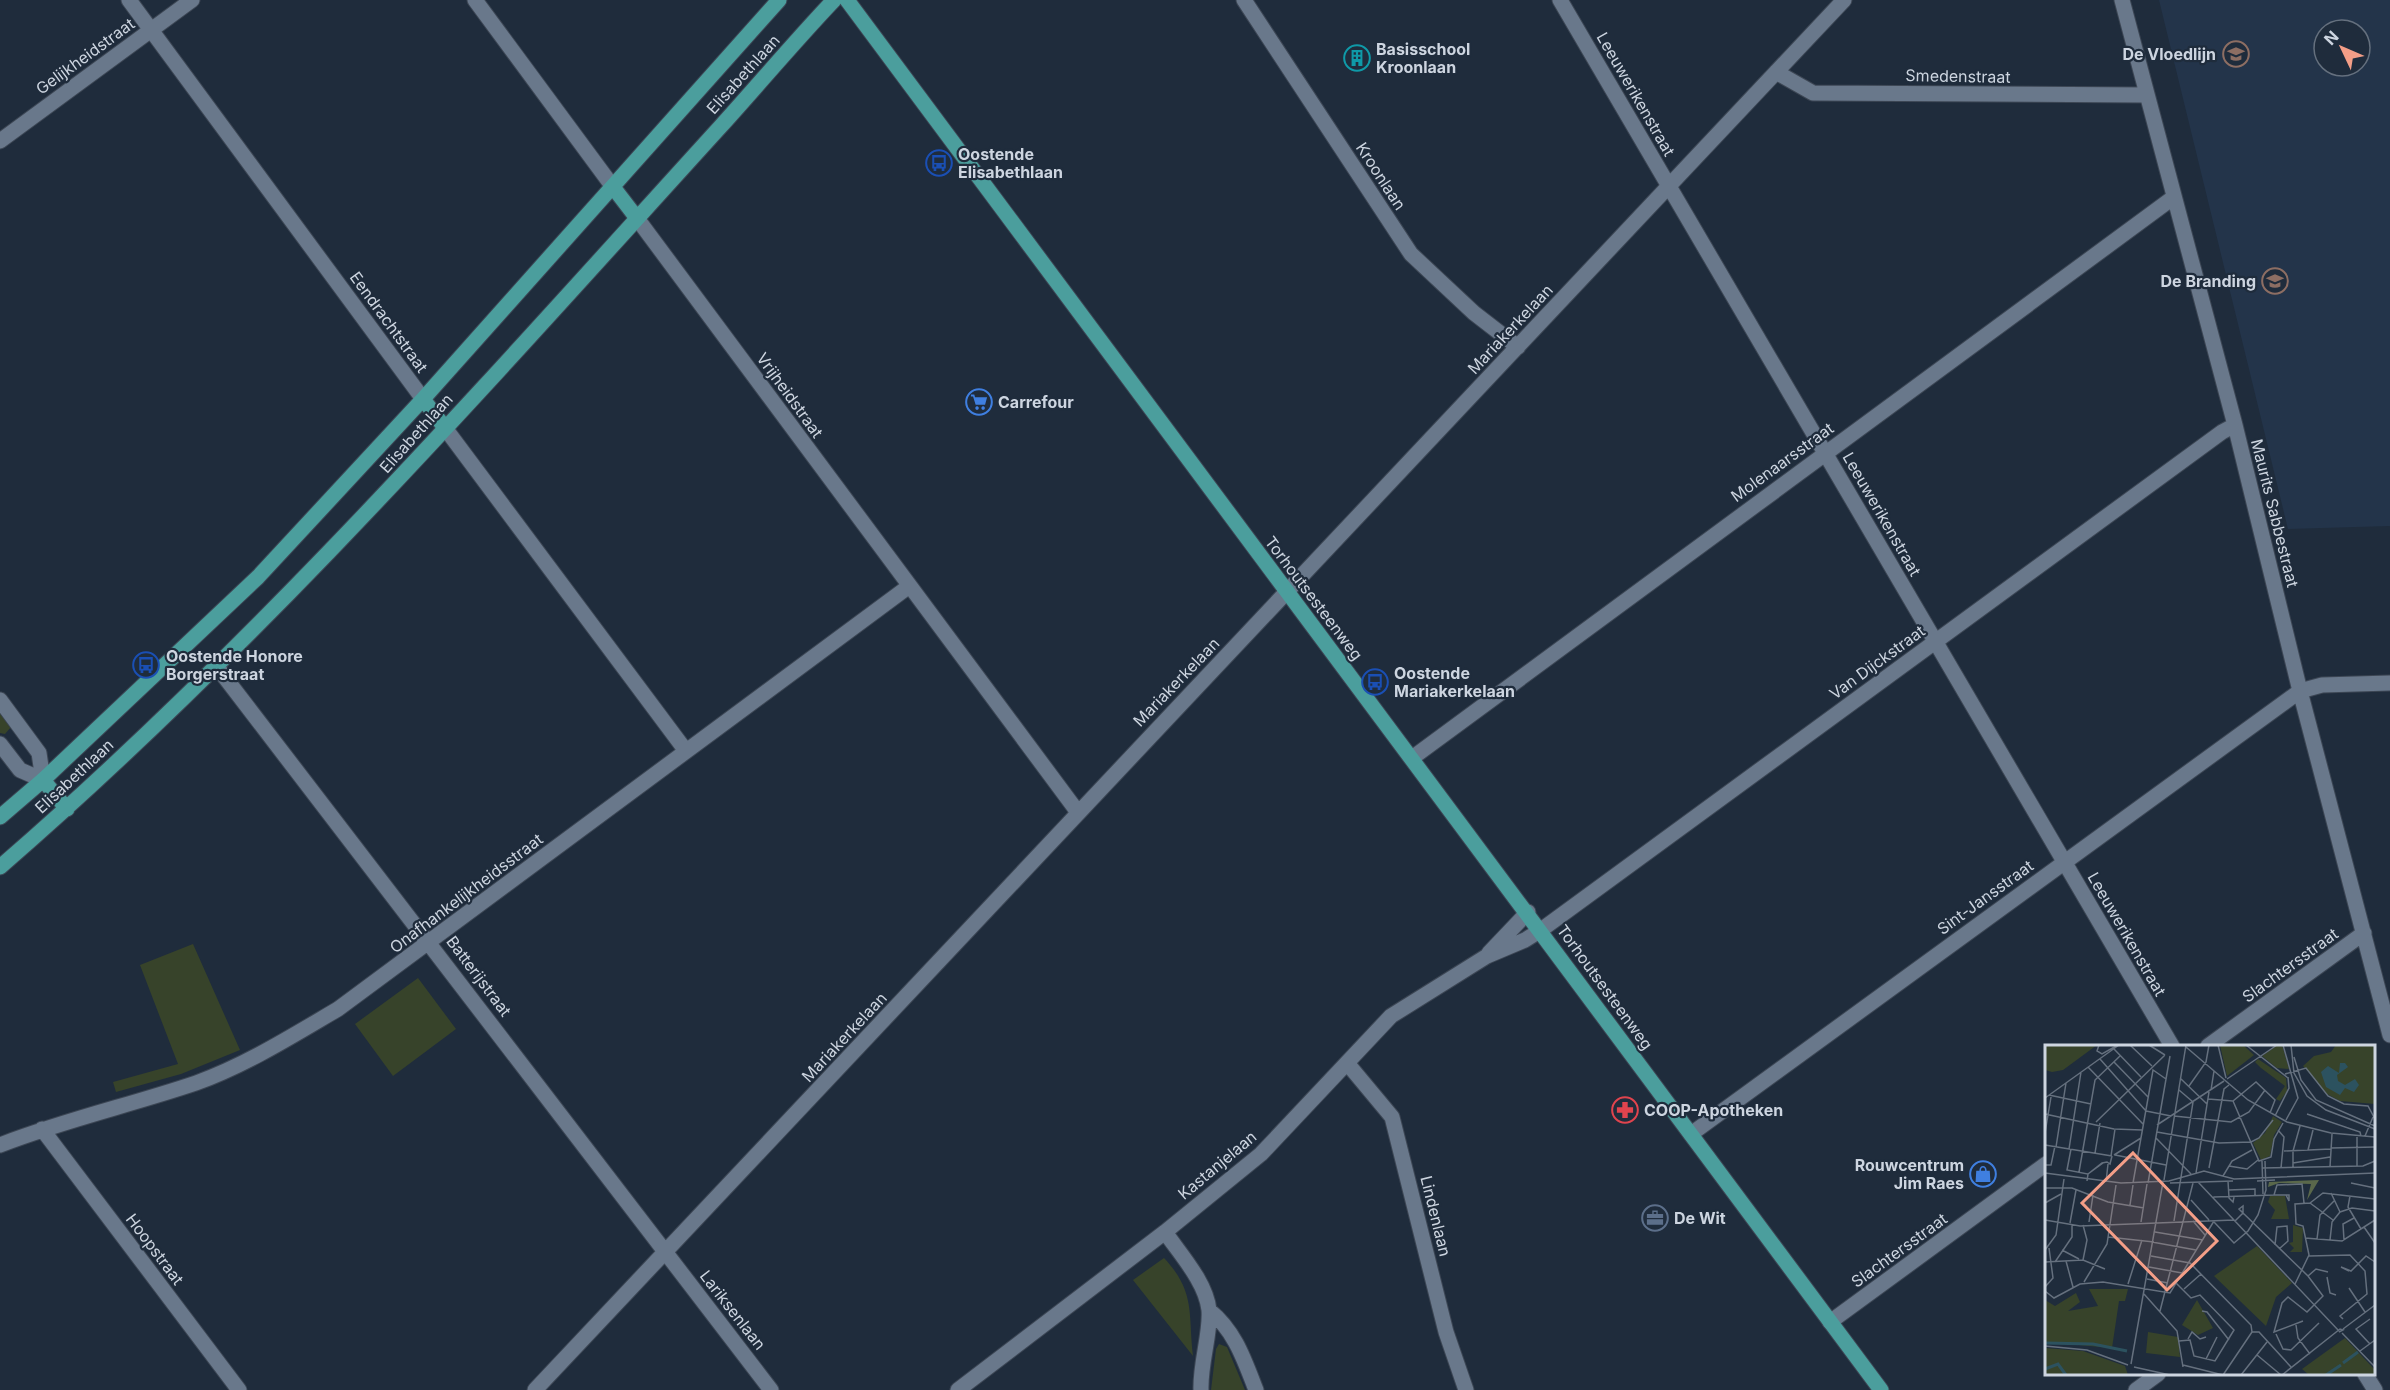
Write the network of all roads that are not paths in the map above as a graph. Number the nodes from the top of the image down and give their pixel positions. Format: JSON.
{"nodes":[{"id":1,"x":129,"y":0,"type":"edge"},
{"id":2,"x":192,"y":0,"type":"edge"},
{"id":3,"x":475,"y":0,"type":"edge"},
{"id":4,"x":779,"y":0,"type":"edge"},
{"id":5,"x":834,"y":0,"type":"edge"},
{"id":6,"x":847,"y":0,"type":"edge"},
{"id":7,"x":1244,"y":0,"type":"edge"},
{"id":8,"x":1560,"y":0,"type":"edge"},
{"id":9,"x":1844,"y":0,"type":"edge"},
{"id":10,"x":2122,"y":0,"type":"edge"},
{"id":11,"x":151,"y":30,"type":"junction"},
{"id":12,"x":1776,"y":72,"type":"junction"},
{"id":13,"x":2146,"y":94,"type":"junction"},
{"id":14,"x":0,"y":141,"type":"edge"},
{"id":15,"x":1669,"y":185,"type":"junction"},
{"id":16,"x":613,"y":187,"type":"junction"},
{"id":17,"x":2174,"y":197,"type":"junction"},
{"id":18,"x":636,"y":217,"type":"junction"},
{"id":19,"x":1518,"y":347,"type":"junction"},
{"id":20,"x":423,"y":399,"type":"junction"},
{"id":21,"x":2235,"y":425,"type":"junction"},
{"id":22,"x":445,"y":428,"type":"junction"},
{"id":23,"x":1826,"y":453,"type":"junction"},
{"id":24,"x":908,"y":587,"type":"junction"},
{"id":25,"x":1287,"y":592,"type":"junction"},
{"id":26,"x":1936,"y":641,"type":"junction"},
{"id":27,"x":217,"y":667,"type":"junction"},
{"id":28,"x":2390,"y":683,"type":"edge"},
{"id":29,"x":2300,"y":691,"type":"junction"},
{"id":30,"x":0,"y":700,"type":"edge"},
{"id":31,"x":0,"y":744,"type":"edge"},
{"id":32,"x":686,"y":751,"type":"junction"},
{"id":33,"x":1412,"y":758,"type":"junction"},
{"id":34,"x":43,"y":780,"type":"junction"},
{"id":35,"x":68,"y":808,"type":"junction"},
{"id":36,"x":1077,"y":812,"type":"junction"},
{"id":37,"x":0,"y":817,"type":"edge"},
{"id":38,"x":2064,"y":862,"type":"junction"},
{"id":39,"x":0,"y":867,"type":"edge"},
{"id":40,"x":1528,"y":912,"type":"junction"},
{"id":41,"x":1541,"y":930,"type":"junction"},
{"id":42,"x":2364,"y":933,"type":"junction"},
{"id":43,"x":431,"y":942,"type":"junction"},
{"id":44,"x":1487,"y":956,"type":"junction"},
{"id":45,"x":2390,"y":1035,"type":"edge"},
{"id":46,"x":2171,"y":1045,"type":"edge"},
{"id":47,"x":2211,"y":1045,"type":"edge"},
{"id":48,"x":1347,"y":1063,"type":"junction"},
{"id":49,"x":42,"y":1129,"type":"junction"},
{"id":50,"x":1691,"y":1134,"type":"junction"},
{"id":51,"x":0,"y":1145,"type":"edge"},
{"id":52,"x":2045,"y":1165,"type":"edge"},
{"id":53,"x":1165,"y":1232,"type":"junction"},
{"id":54,"x":666,"y":1252,"type":"junction"},
{"id":55,"x":1209,"y":1310,"type":"junction"},
{"id":56,"x":1830,"y":1322,"type":"junction"},
{"id":57,"x":2157,"y":1375,"type":"edge"},
{"id":58,"x":2366,"y":1375,"type":"edge"},
{"id":59,"x":239,"y":1390,"type":"edge"},
{"id":60,"x":535,"y":1390,"type":"edge"},
{"id":61,"x":771,"y":1390,"type":"edge"},
{"id":62,"x":958,"y":1390,"type":"edge"},
{"id":63,"x":1201,"y":1390,"type":"edge"},
{"id":64,"x":1256,"y":1390,"type":"edge"},
{"id":65,"x":1466,"y":1390,"type":"edge"},
{"id":66,"x":1881,"y":1390,"type":"edge"},
{"id":67,"x":2136,"y":1390,"type":"edge"},
{"id":68,"x":2375,"y":1390,"type":"edge"}],
"edges":[{"from":1,"to":11,"type":"street","name":"Eendrachtstraat"},
{"from":2,"to":11,"type":"street","name":"Gelijkheidstraat"},
{"from":3,"to":16,"type":"street","name":"Vrijheidstraat"},
{"from":4,"to":16,"type":"main road","name":"Elisabethlaan"},
{"from":5,"to":18,"type":"main road","name":"Elisabethlaan"},
{"from":6,"to":25,"type":"main road","name":"Torhoutsesteenweg"},
{"from":7,"to":19,"type":"street","name":"Kroonlaan"},
{"from":8,"to":15,"type":"street","name":"Leeuwerikenstraat"},
{"from":9,"to":12,"type":"street","name":"Mariakerkelaan"},
{"from":10,"to":13,"type":"street","name":"Maurits Sabbestraat"},
{"from":11,"to":14,"type":"street","name":"Gelijkheidstraat"},
{"from":11,"to":20,"type":"street","name":"Eendrachtstraat"},
{"from":12,"to":13,"type":"street","name":"Smedenstraat"},
{"from":12,"to":15,"type":"street","name":"Mariakerkelaan"},
{"from":13,"to":17,"type":"street","name":"Maurits Sabbestraat"},
{"from":15,"to":19,"type":"street","name":"Mariakerkelaan"},
{"from":15,"to":23,"type":"street","name":"Leeuwerikenstraat"},
{"from":16,"to":18,"type":"main road","name":"Vrijheidstraat"},
{"from":16,"to":20,"type":"main road","name":"Elisabethlaan"},
{"from":17,"to":21,"type":"street","name":"Maurits Sabbestraat"},
{"from":17,"to":23,"type":"street","name":"Molenaarsstraat"},
{"from":18,"to":22,"type":"main road","name":"Elisabethlaan"},
{"from":18,"to":24,"type":"street","name":"Vrijheidstraat"},
{"from":19,"to":25,"type":"street","name":"Mariakerkelaan"},
{"from":20,"to":22,"type":"main road","name":"Eendrachtstraat"},
{"from":20,"to":34,"type":"main road","name":"Elisabethlaan"},
{"from":21,"to":26,"type":"street","name":"Van Dijckstraat"},
{"from":21,"to":29,"type":"street","name":"Maurits Sabbestraat"},
{"from":22,"to":27,"type":"main road","name":"Elisabethlaan"},
{"from":22,"to":32,"type":"street","name":"Eendrachtstraat"},
{"from":23,"to":26,"type":"street","name":"Leeuwerikenstraat"},
{"from":23,"to":33,"type":"street","name":"Molenaarsstraat"},
{"from":24,"to":32,"type":"street","name":"Onafhankelijkheidsstraat"},
{"from":24,"to":36,"type":"street","name":"Vrijheidstraat"},
{"from":25,"to":33,"type":"main road","name":"Torhoutsesteenweg"},
{"from":25,"to":36,"type":"street","name":"Mariakerkelaan"},
{"from":26,"to":38,"type":"street","name":"Leeuwerikenstraat"},
{"from":26,"to":41,"type":"street","name":"Van Dijckstraat"},
{"from":27,"to":35,"type":"main road","name":"Elisabethlaan"},
{"from":27,"to":43,"type":"street","name":"Batterijstraat"},
{"from":28,"to":29,"type":"street"},
{"from":29,"to":38,"type":"street","name":"Sint-Jansstraat"},
{"from":29,"to":42,"type":"street","name":"Maurits Sabbestraat"},
{"from":30,"to":34,"type":"street"},
{"from":31,"to":34,"type":"street"},
{"from":32,"to":43,"type":"street","name":"Onafhankelijkheidsstraat"},
{"from":33,"to":40,"type":"main road","name":"Torhoutsesteenweg"},
{"from":34,"to":35,"type":"main road"},
{"from":34,"to":37,"type":"main road","name":"Elisabethlaan"},
{"from":35,"to":39,"type":"main road","name":"Elisabethlaan"},
{"from":36,"to":54,"type":"street","name":"Mariakerkelaan"},
{"from":38,"to":46,"type":"street","name":"Leeuwerikenstraat"},
{"from":38,"to":50,"type":"street","name":"Sint-Jansstraat"},
{"from":40,"to":41,"type":"main road","name":"Torhoutsesteenweg"},
{"from":40,"to":44,"type":"street","name":"Kastanjelaan"},
{"from":41,"to":44,"type":"street","name":"Kastanjelaan"},
{"from":41,"to":50,"type":"main road","name":"Torhoutsesteenweg"},
{"from":42,"to":45,"type":"street","name":"Maurits Sabbestraat"},
{"from":42,"to":47,"type":"street","name":"Slachtersstraat"},
{"from":43,"to":49,"type":"street","name":"Onafhankelijkheidsstraat"},
{"from":43,"to":54,"type":"street","name":"Batterijstraat"},
{"from":44,"to":48,"type":"street","name":"Kastanjelaan"},
{"from":48,"to":53,"type":"street","name":"Kastanjelaan"},
{"from":48,"to":65,"type":"street","name":"Lindenlaan"},
{"from":49,"to":51,"type":"street","name":"Onafhankelijkheidsstraat"},
{"from":49,"to":59,"type":"street","name":"Hoopstraat"},
{"from":50,"to":56,"type":"main road","name":"Torhoutsesteenweg"},
{"from":52,"to":56,"type":"street","name":"Slachtersstraat"},
{"from":53,"to":55,"type":"street"},
{"from":53,"to":62,"type":"street","name":"Kastanjelaan"},
{"from":54,"to":60,"type":"street","name":"Mariakerkelaan"},
{"from":54,"to":61,"type":"street","name":"Lariksenlaan"},
{"from":55,"to":63,"type":"street"},
{"from":55,"to":64,"type":"street"},
{"from":56,"to":66,"type":"main road","name":"Torhoutsesteenweg"},
{"from":57,"to":67,"type":"street"},
{"from":58,"to":68,"type":"street"}]}
